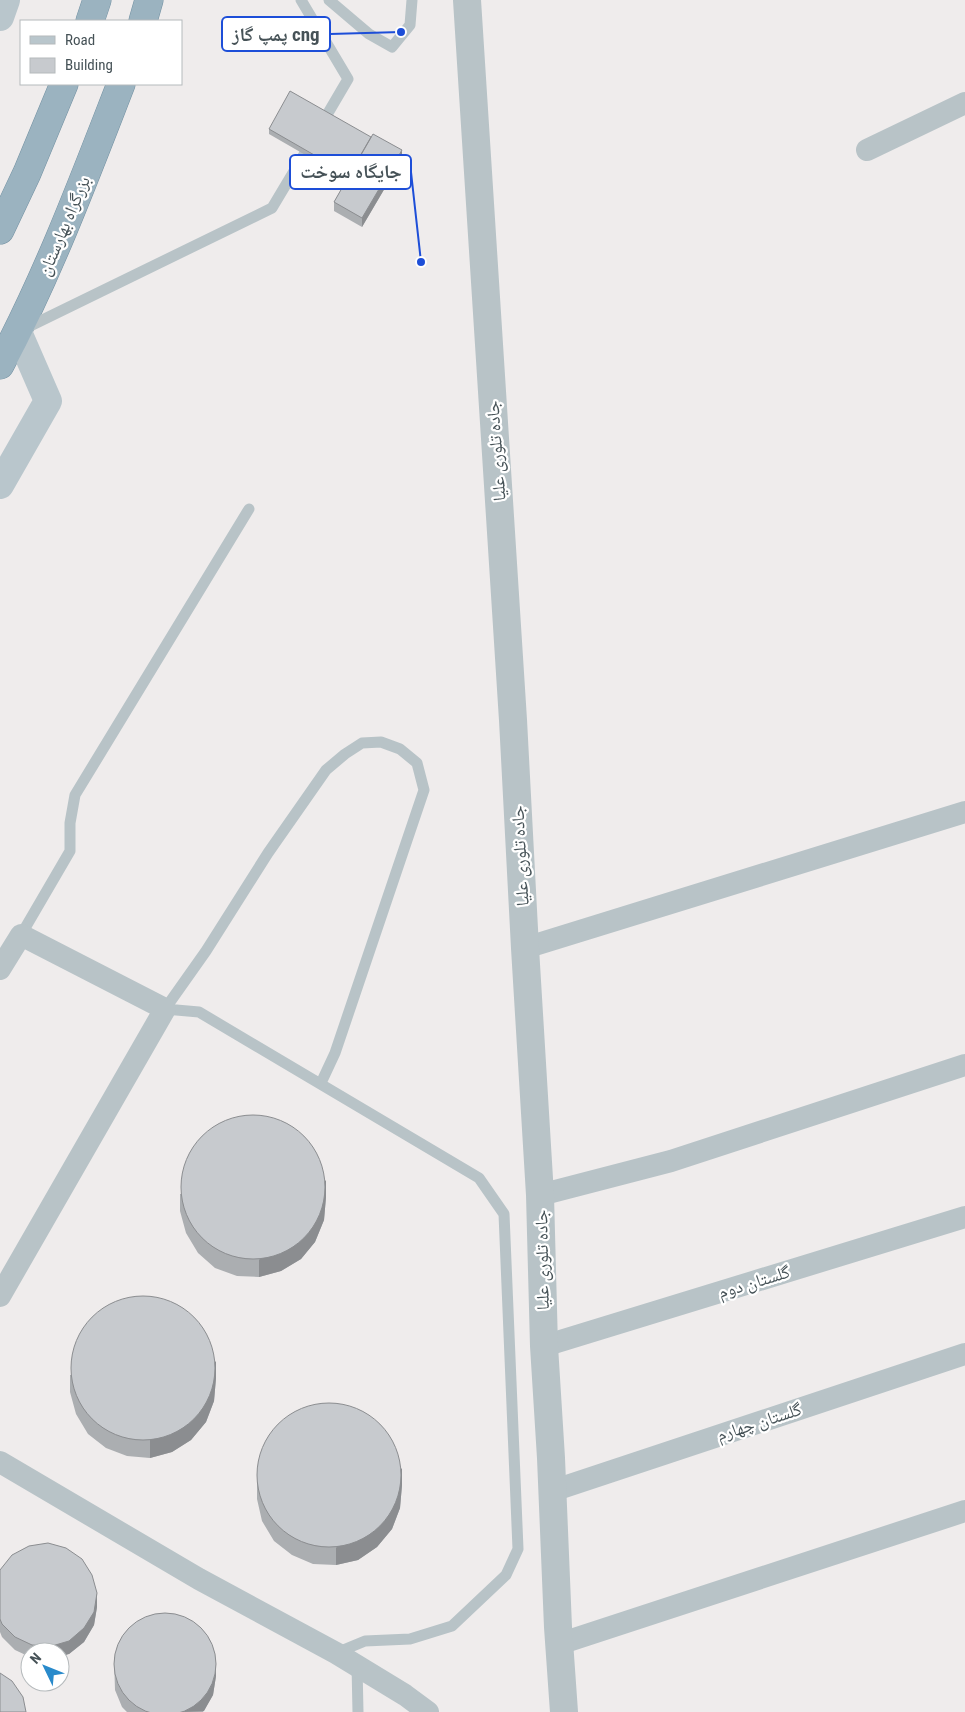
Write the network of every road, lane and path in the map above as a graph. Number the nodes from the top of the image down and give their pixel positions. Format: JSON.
{"nodes":[{"id":1,"x":6,"y":0,"type":"edge"},
{"id":2,"x":97,"y":0,"type":"edge"},
{"id":3,"x":150,"y":0,"type":"edge"},
{"id":4,"x":301,"y":0,"type":"edge"},
{"id":5,"x":329,"y":0,"type":"edge"},
{"id":6,"x":412,"y":0,"type":"edge"},
{"id":7,"x":467,"y":0,"type":"edge"},
{"id":8,"x":0,"y":17,"type":"edge"},
{"id":9,"x":90,"y":20,"type":"edge"},
{"id":10,"x":143,"y":20,"type":"edge"},
{"id":11,"x":64,"y":85,"type":"edge"},
{"id":12,"x":121,"y":85,"type":"edge"},
{"id":13,"x":965,"y":103,"type":"edge"},
{"id":14,"x":866,"y":150,"type":"dead end"},
{"id":15,"x":0,"y":230,"type":"edge"},
{"id":16,"x":18,"y":332,"type":"junction"},
{"id":17,"x":0,"y":365,"type":"edge"},
{"id":18,"x":0,"y":484,"type":"edge"},
{"id":19,"x":249,"y":509,"type":"dead end"},
{"id":20,"x":965,"y":812,"type":"edge"},
{"id":21,"x":21,"y":935,"type":"junction"},
{"id":22,"x":525,"y":948,"type":"junction"},
{"id":23,"x":0,"y":968,"type":"edge"},
{"id":24,"x":165,"y":1009,"type":"junction"},
{"id":25,"x":965,"y":1065,"type":"edge"},
{"id":26,"x":321,"y":1083,"type":"junction"},
{"id":27,"x":540,"y":1195,"type":"junction"},
{"id":28,"x":965,"y":1217,"type":"edge"},
{"id":29,"x":0,"y":1296,"type":"edge"},
{"id":30,"x":544,"y":1346,"type":"junction"},
{"id":31,"x":965,"y":1354,"type":"edge"},
{"id":32,"x":0,"y":1462,"type":"edge"},
{"id":33,"x":552,"y":1491,"type":"junction"},
{"id":34,"x":965,"y":1511,"type":"edge"},
{"id":35,"x":559,"y":1644,"type":"junction"},
{"id":36,"x":336,"y":1653,"type":"junction"},
{"id":37,"x":357,"y":1665,"type":"junction"},
{"id":38,"x":358,"y":1712,"type":"edge"},
{"id":39,"x":428,"y":1712,"type":"edge"},
{"id":40,"x":564,"y":1712,"type":"edge"}],
"edges":[{"from":1,"to":8,"type":"main road"},
{"from":2,"to":9,"type":"highway"},
{"from":3,"to":10,"type":"highway"},
{"from":4,"to":16,"type":"lane"},
{"from":5,"to":6,"type":"lane"},
{"from":7,"to":22,"type":"street","name":"جاده تلوری علیا"},
{"from":11,"to":15,"type":"highway"},
{"from":12,"to":16,"type":"highway","name":"بزرگراه بهارستان"},
{"from":13,"to":14,"type":"street"},
{"from":16,"to":17,"type":"highway","name":"بزرگراه بهارستان"},
{"from":16,"to":18,"type":"main road"},
{"from":19,"to":21,"type":"lane"},
{"from":20,"to":22,"type":"street"},
{"from":21,"to":23,"type":"street"},
{"from":21,"to":24,"type":"street"},
{"from":22,"to":27,"type":"street","name":"جاده تلوری علیا"},
{"from":24,"to":26,"type":"lane"},
{"from":24,"to":26,"type":"lane"},
{"from":24,"to":29,"type":"street"},
{"from":25,"to":27,"type":"street"},
{"from":26,"to":36,"type":"lane"},
{"from":27,"to":30,"type":"street","name":"جاده تلوری علیا"},
{"from":28,"to":30,"type":"street","name":"گلستان دوم"},
{"from":30,"to":33,"type":"street","name":"جاده تلوری علیا"},
{"from":31,"to":33,"type":"street","name":"گلستان چهارم"},
{"from":32,"to":36,"type":"street"},
{"from":33,"to":35,"type":"street","name":"جاده تلوری علیا"},
{"from":34,"to":35,"type":"street"},
{"from":35,"to":40,"type":"street","name":"جاده تلوری علیا"},
{"from":36,"to":37,"type":"street"},
{"from":37,"to":38,"type":"lane"},
{"from":37,"to":39,"type":"street"}]}
